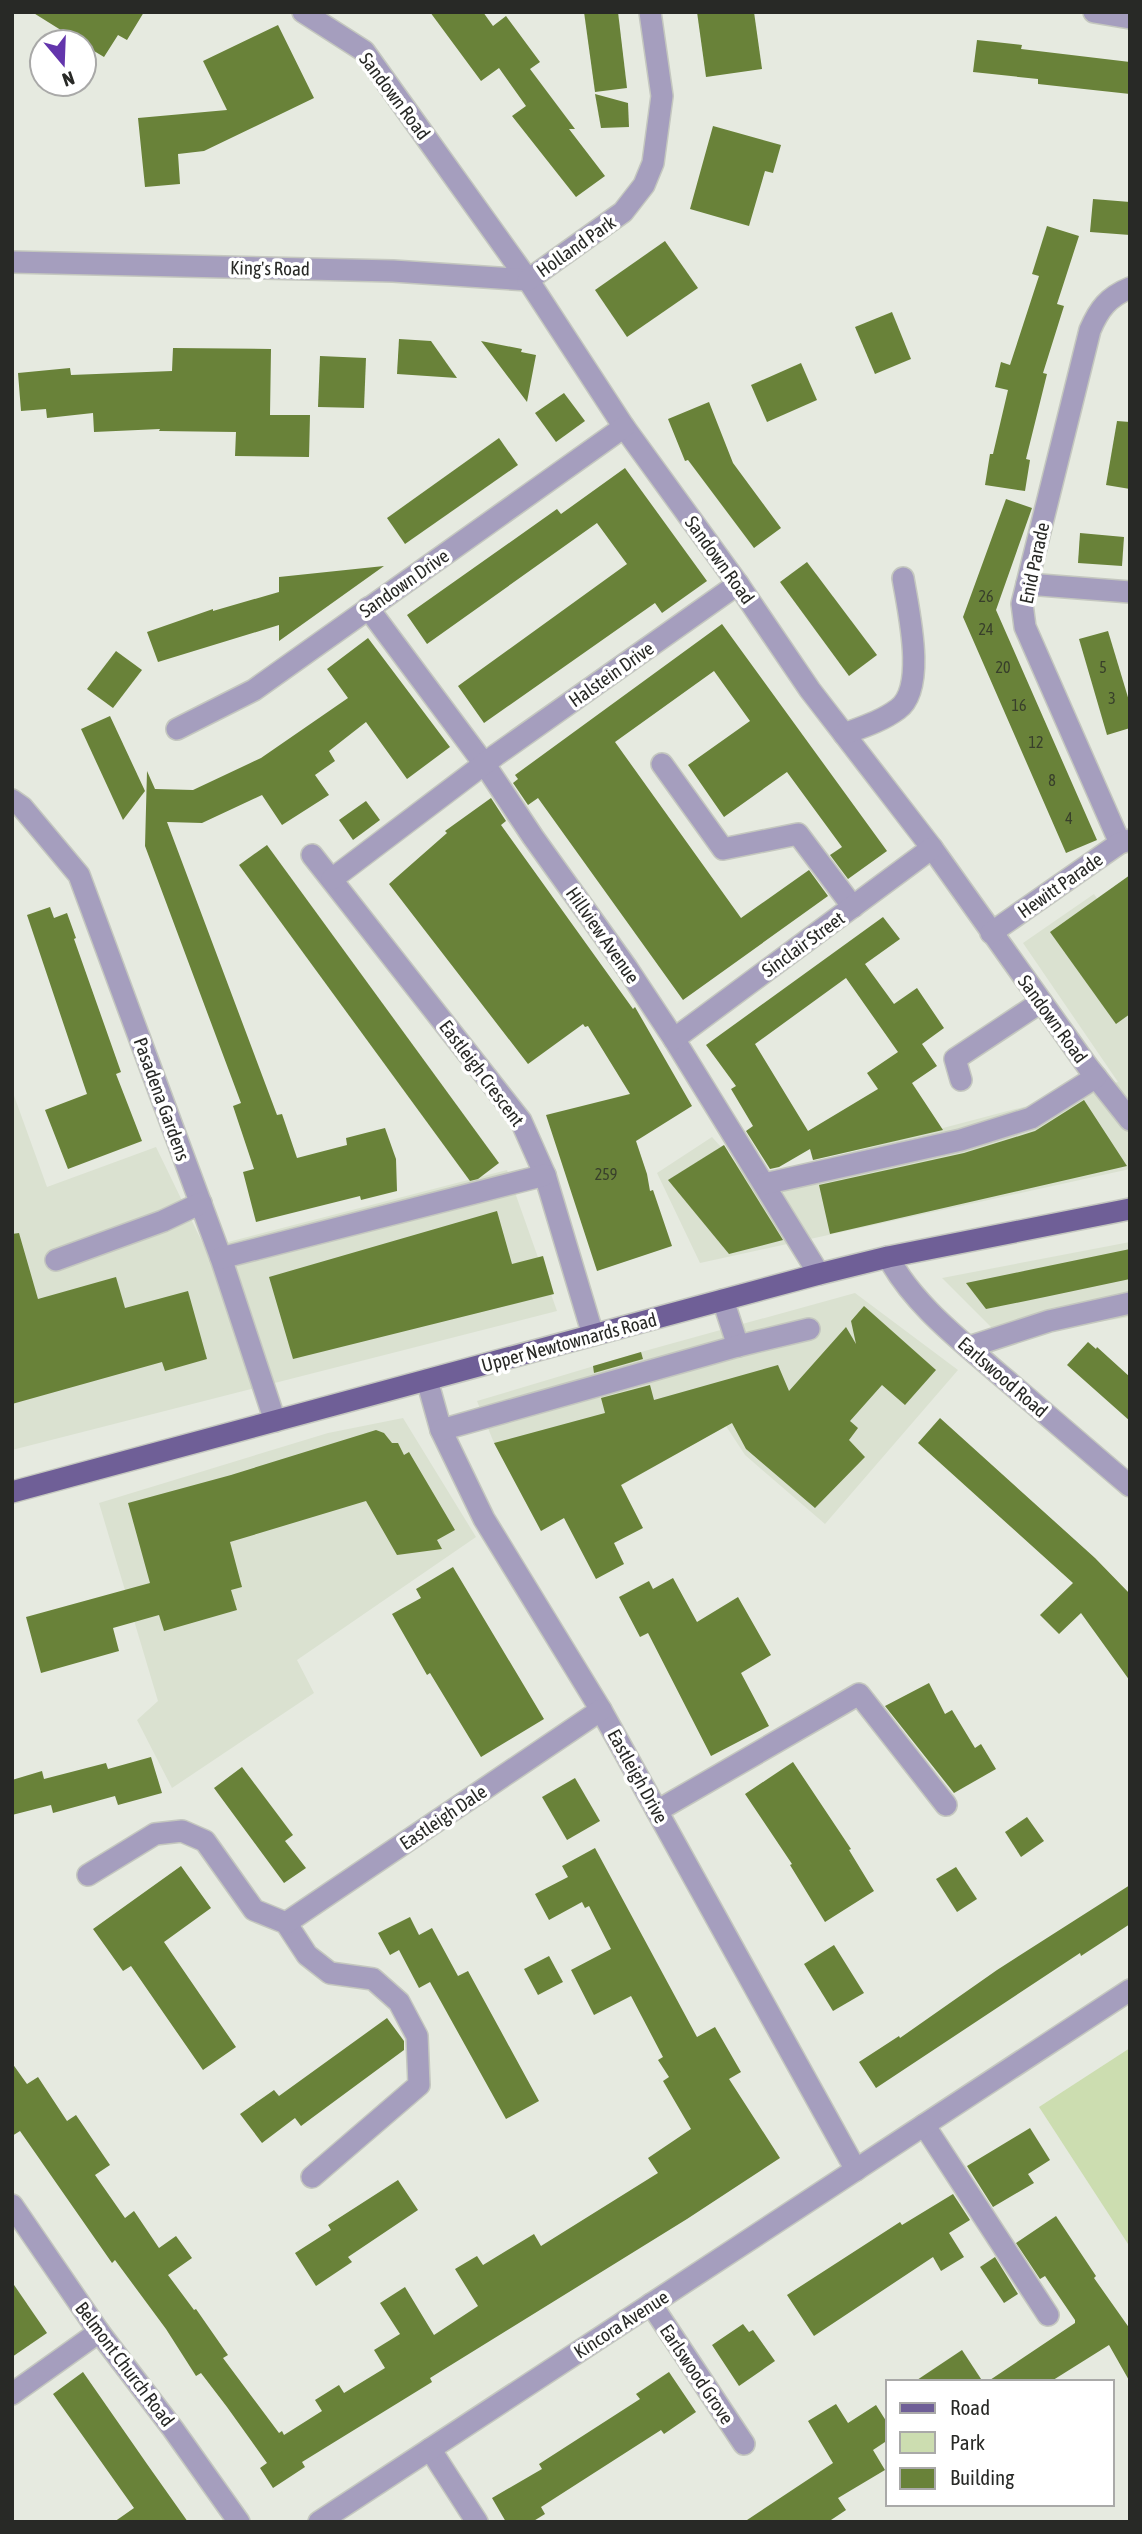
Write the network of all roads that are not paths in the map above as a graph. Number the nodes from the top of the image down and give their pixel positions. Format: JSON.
{"nodes":[{"id":1,"x":303,"y":12,"type":"edge"},
{"id":2,"x":650,"y":12,"type":"edge"},
{"id":3,"x":1094,"y":12,"type":"edge"},
{"id":4,"x":1130,"y":18,"type":"edge"},
{"id":5,"x":12,"y":262,"type":"edge"},
{"id":6,"x":528,"y":279,"type":"junction"},
{"id":7,"x":1130,"y":288,"type":"edge"},
{"id":8,"x":624,"y":427,"type":"junction"},
{"id":9,"x":903,"y":578,"type":"dead end"},
{"id":10,"x":738,"y":584,"type":"junction"},
{"id":11,"x":1027,"y":584,"type":"junction"},
{"id":12,"x":1130,"y":592,"type":"edge"},
{"id":13,"x":368,"y":608,"type":"junction"},
{"id":14,"x":177,"y":729,"type":"dead end"},
{"id":15,"x":844,"y":734,"type":"junction"},
{"id":16,"x":662,"y":764,"type":"dead end"},
{"id":17,"x":485,"y":765,"type":"junction"},
{"id":18,"x":12,"y":800,"type":"edge"},
{"id":19,"x":1125,"y":841,"type":"edge"},
{"id":20,"x":932,"y":848,"type":"junction"},
{"id":21,"x":312,"y":855,"type":"dead end"},
{"id":22,"x":332,"y":879,"type":"junction"},
{"id":23,"x":853,"y":907,"type":"junction"},
{"id":24,"x":991,"y":933,"type":"junction"},
{"id":25,"x":1041,"y":1002,"type":"junction"},
{"id":26,"x":674,"y":1039,"type":"junction"},
{"id":27,"x":1096,"y":1077,"type":"junction"},
{"id":28,"x":961,"y":1080,"type":"dead end"},
{"id":29,"x":1130,"y":1119,"type":"edge"},
{"id":30,"x":545,"y":1175,"type":"junction"},
{"id":31,"x":764,"y":1184,"type":"junction"},
{"id":32,"x":201,"y":1203,"type":"junction"},
{"id":33,"x":1130,"y":1209,"type":"edge"},
{"id":34,"x":888,"y":1257,"type":"junction"},
{"id":35,"x":221,"y":1258,"type":"junction"},
{"id":36,"x":56,"y":1260,"type":"dead end"},
{"id":37,"x":820,"y":1274,"type":"junction"},
{"id":38,"x":723,"y":1300,"type":"junction"},
{"id":39,"x":1130,"y":1303,"type":"edge"},
{"id":40,"x":809,"y":1329,"type":"dead end"},
{"id":41,"x":593,"y":1335,"type":"junction"},
{"id":42,"x":738,"y":1346,"type":"junction"},
{"id":43,"x":969,"y":1347,"type":"junction"},
{"id":44,"x":427,"y":1380,"type":"junction"},
{"id":45,"x":275,"y":1421,"type":"junction"},
{"id":46,"x":441,"y":1430,"type":"junction"},
{"id":47,"x":1130,"y":1486,"type":"edge"},
{"id":48,"x":12,"y":1492,"type":"edge"},
{"id":49,"x":601,"y":1710,"type":"junction"},
{"id":50,"x":946,"y":1805,"type":"dead end"},
{"id":51,"x":657,"y":1811,"type":"junction"},
{"id":52,"x":88,"y":1875,"type":"dead end"},
{"id":53,"x":286,"y":1923,"type":"junction"},
{"id":54,"x":1130,"y":1990,"type":"edge"},
{"id":55,"x":924,"y":2126,"type":"junction"},
{"id":56,"x":856,"y":2170,"type":"junction"},
{"id":57,"x":312,"y":2177,"type":"dead end"},
{"id":58,"x":12,"y":2205,"type":"edge"},
{"id":59,"x":651,"y":2304,"type":"junction"},
{"id":60,"x":1048,"y":2315,"type":"dead end"},
{"id":61,"x":99,"y":2332,"type":"junction"},
{"id":62,"x":12,"y":2394,"type":"edge"},
{"id":63,"x":744,"y":2444,"type":"dead end"},
{"id":64,"x":430,"y":2449,"type":"junction"},
{"id":65,"x":239,"y":2522,"type":"edge"},
{"id":66,"x":318,"y":2522,"type":"edge"},
{"id":67,"x":477,"y":2522,"type":"edge"}],
"edges":[{"from":1,"to":6,"type":"street","name":"Sandown Road"},
{"from":2,"to":6,"type":"street","name":"Holland Park"},
{"from":3,"to":4,"type":"street"},
{"from":5,"to":6,"type":"street","name":"King's Road"},
{"from":6,"to":8,"type":"street","name":"Sandown Road"},
{"from":7,"to":11,"type":"street","name":"Enid Parade"},
{"from":8,"to":10,"type":"street","name":"Sandown Road"},
{"from":8,"to":13,"type":"street","name":"Sandown Drive"},
{"from":9,"to":15,"type":"street"},
{"from":10,"to":15,"type":"street","name":"Sandown Road"},
{"from":10,"to":17,"type":"street","name":"Halstein Drive"},
{"from":11,"to":12,"type":"street"},
{"from":11,"to":19,"type":"street","name":"Enid Parade"},
{"from":13,"to":14,"type":"street","name":"Sandown Drive"},
{"from":13,"to":17,"type":"street","name":"Hillview Avenue"},
{"from":15,"to":20,"type":"street","name":"Sandown Road"},
{"from":16,"to":23,"type":"street"},
{"from":17,"to":22,"type":"street"},
{"from":17,"to":26,"type":"street","name":"Hillview Avenue"},
{"from":18,"to":32,"type":"street","name":"Pasadena Gardens"},
{"from":19,"to":24,"type":"street","name":"Hewitt Parade"},
{"from":20,"to":23,"type":"street","name":"Sinclair Street"},
{"from":20,"to":24,"type":"street","name":"Sandown Road"},
{"from":21,"to":22,"type":"street","name":"Eastleigh Crescent"},
{"from":22,"to":30,"type":"street","name":"Eastleigh Crescent"},
{"from":23,"to":26,"type":"street","name":"Sinclair Street"},
{"from":24,"to":25,"type":"street","name":"Sandown Road"},
{"from":25,"to":27,"type":"street","name":"Sandown Road"},
{"from":25,"to":28,"type":"street"},
{"from":26,"to":31,"type":"street","name":"Hillview Avenue"},
{"from":27,"to":29,"type":"street","name":"Sandown Road"},
{"from":27,"to":31,"type":"street"},
{"from":30,"to":35,"type":"street"},
{"from":30,"to":41,"type":"street","name":"Eastleigh Crescent"},
{"from":31,"to":37,"type":"street","name":"Hillview Avenue"},
{"from":32,"to":35,"type":"street","name":"Pasadena Gardens"},
{"from":32,"to":36,"type":"street"},
{"from":33,"to":34,"type":"main road","name":"Upper Newtownards Road"},
{"from":34,"to":37,"type":"main road","name":"Upper Newtownards Road"},
{"from":34,"to":43,"type":"street","name":"Earlswood Road"},
{"from":35,"to":45,"type":"street","name":"Pasadena Gardens"},
{"from":37,"to":38,"type":"main road","name":"Upper Newtownards Road"},
{"from":38,"to":41,"type":"main road","name":"Upper Newtownards Road"},
{"from":38,"to":42,"type":"street"},
{"from":39,"to":43,"type":"street"},
{"from":40,"to":42,"type":"street"},
{"from":41,"to":44,"type":"main road","name":"Upper Newtownards Road"},
{"from":42,"to":46,"type":"street"},
{"from":43,"to":47,"type":"street","name":"Earlswood Road"},
{"from":44,"to":45,"type":"main road","name":"Upper Newtownards Road"},
{"from":44,"to":46,"type":"street","name":"Eastleigh Drive"},
{"from":45,"to":48,"type":"main road","name":"Upper Newtownards Road"},
{"from":46,"to":49,"type":"street","name":"Eastleigh Drive"},
{"from":49,"to":51,"type":"street","name":"Eastleigh Drive"},
{"from":49,"to":53,"type":"street","name":"Eastleigh Dale"},
{"from":50,"to":51,"type":"street"},
{"from":51,"to":56,"type":"street","name":"Eastleigh Drive"},
{"from":52,"to":53,"type":"street"},
{"from":53,"to":57,"type":"street"},
{"from":54,"to":55,"type":"street","name":"Kincora Avenue"},
{"from":55,"to":56,"type":"street","name":"Kincora Avenue"},
{"from":55,"to":60,"type":"street"},
{"from":56,"to":59,"type":"street","name":"Kincora Avenue"},
{"from":58,"to":61,"type":"street","name":"Belmont Church Road"},
{"from":59,"to":63,"type":"street","name":"Earlswood Grove"},
{"from":59,"to":64,"type":"street","name":"Kincora Avenue"},
{"from":61,"to":62,"type":"street"},
{"from":61,"to":65,"type":"street","name":"Belmont Church Road"},
{"from":64,"to":66,"type":"street","name":"Kincora Avenue"},
{"from":64,"to":67,"type":"street"}]}
